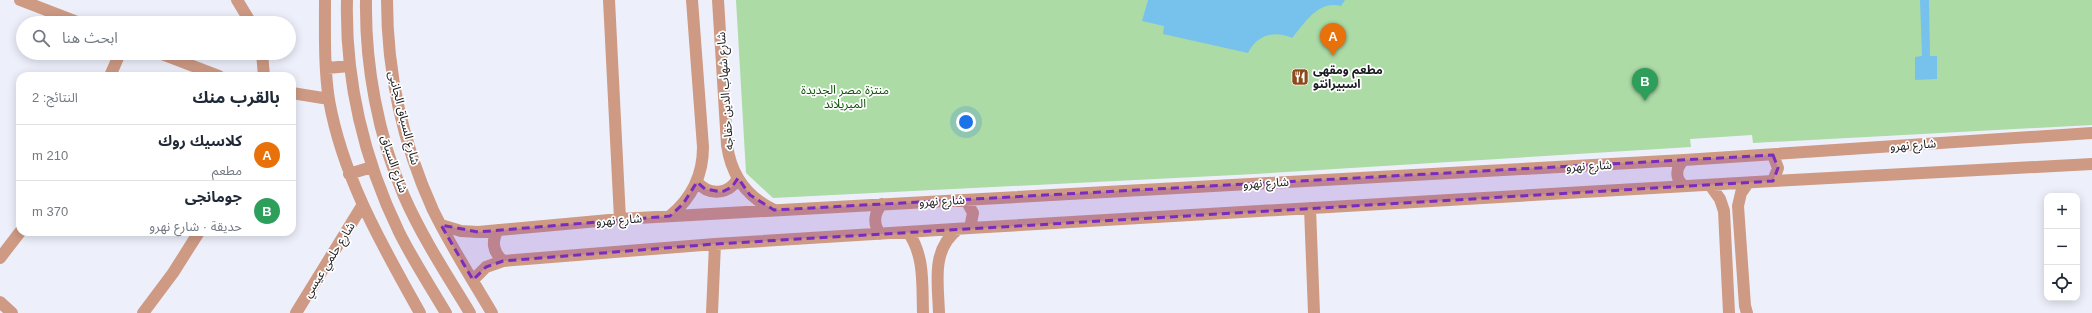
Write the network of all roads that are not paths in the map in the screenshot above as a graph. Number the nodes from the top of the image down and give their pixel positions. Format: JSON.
{"nodes":[{"id":1,"x":20,"y":0,"type":"edge"},
{"id":2,"x":237,"y":0,"type":"edge"},
{"id":3,"x":325,"y":0,"type":"edge"},
{"id":4,"x":347,"y":0,"type":"edge"},
{"id":5,"x":366,"y":0,"type":"edge"},
{"id":6,"x":387,"y":0,"type":"edge"},
{"id":7,"x":609,"y":0,"type":"edge"},
{"id":8,"x":692,"y":0,"type":"edge"},
{"id":9,"x":718,"y":0,"type":"edge"},
{"id":10,"x":62,"y":16,"type":"edge"},
{"id":11,"x":247,"y":16,"type":"edge"},
{"id":12,"x":117,"y":60,"type":"edge"},
{"id":13,"x":177,"y":60,"type":"edge"},
{"id":14,"x":263,"y":60,"type":"edge"},
{"id":15,"x":350,"y":66,"type":"junction"},
{"id":16,"x":327,"y":68,"type":"junction"},
{"id":17,"x":112,"y":72,"type":"edge"},
{"id":18,"x":209,"y":72,"type":"edge"},
{"id":19,"x":264,"y":72,"type":"edge"},
{"id":20,"x":296,"y":94,"type":"edge"},
{"id":21,"x":329,"y":99,"type":"junction"},
{"id":22,"x":2092,"y":133,"type":"edge"},
{"id":23,"x":1773,"y":154,"type":"junction"},
{"id":24,"x":411,"y":156,"type":"junction"},
{"id":25,"x":1684,"y":160,"type":"junction"},
{"id":26,"x":391,"y":162,"type":"junction"},
{"id":27,"x":2092,"y":164,"type":"edge"},
{"id":28,"x":372,"y":167,"type":"junction"},
{"id":29,"x":349,"y":174,"type":"junction"},
{"id":30,"x":738,"y":178,"type":"junction"},
{"id":31,"x":1772,"y":181,"type":"junction"},
{"id":32,"x":697,"y":182,"type":"junction"},
{"id":33,"x":1748,"y":183,"type":"junction"},
{"id":34,"x":1710,"y":185,"type":"junction"},
{"id":35,"x":1684,"y":186,"type":"junction"},
{"id":36,"x":966,"y":200,"type":"junction"},
{"id":37,"x":882,"y":204,"type":"junction"},
{"id":38,"x":362,"y":206,"type":"junction"},
{"id":39,"x":1310,"y":208,"type":"junction"},
{"id":40,"x":774,"y":210,"type":"junction"},
{"id":41,"x":670,"y":216,"type":"junction"},
{"id":42,"x":620,"y":219,"type":"junction"},
{"id":43,"x":441,"y":225,"type":"junction"},
{"id":44,"x":970,"y":228,"type":"junction"},
{"id":45,"x":958,"y":229,"type":"junction"},
{"id":46,"x":498,"y":230,"type":"junction"},
{"id":47,"x":908,"y":232,"type":"junction"},
{"id":48,"x":880,"y":234,"type":"junction"},
{"id":49,"x":17,"y":236,"type":"edge"},
{"id":50,"x":196,"y":236,"type":"edge"},
{"id":51,"x":714,"y":244,"type":"junction"},
{"id":52,"x":0,"y":258,"type":"edge"},
{"id":53,"x":503,"y":261,"type":"junction"},
{"id":54,"x":473,"y":280,"type":"junction"},
{"id":55,"x":0,"y":302,"type":"edge"},
{"id":56,"x":485,"y":302,"type":"junction"},
{"id":57,"x":469,"y":312,"type":"edge"},
{"id":58,"x":12,"y":313,"type":"edge"},
{"id":59,"x":143,"y":313,"type":"edge"},
{"id":60,"x":296,"y":313,"type":"edge"},
{"id":61,"x":420,"y":313,"type":"edge"},
{"id":62,"x":446,"y":313,"type":"edge"},
{"id":63,"x":492,"y":313,"type":"edge"},
{"id":64,"x":712,"y":313,"type":"edge"},
{"id":65,"x":923,"y":313,"type":"edge"},
{"id":66,"x":939,"y":313,"type":"edge"},
{"id":67,"x":1314,"y":313,"type":"edge"},
{"id":68,"x":1729,"y":313,"type":"edge"},
{"id":69,"x":1747,"y":313,"type":"edge"}],
"edges":[{"from":1,"to":10,"type":"street"},
{"from":2,"to":11,"type":"street"},
{"from":3,"to":16,"type":"street"},
{"from":4,"to":15,"type":"street","name":"شارع السباق"},
{"from":5,"to":26,"type":"street","name":"شارع السباق"},
{"from":6,"to":24,"type":"street","name":"شارع السباق الجانبى"},
{"from":7,"to":42,"type":"street"},
{"from":8,"to":32,"type":"street"},
{"from":9,"to":30,"type":"street","name":"شارع شهاب الدين خفاجه"},
{"from":12,"to":17,"type":"street"},
{"from":13,"to":18,"type":"street"},
{"from":14,"to":19,"type":"street"},
{"from":15,"to":16,"type":"street"},
{"from":15,"to":28,"type":"street","name":"شارع السباق"},
{"from":16,"to":21,"type":"street"},
{"from":20,"to":21,"type":"street"},
{"from":21,"to":29,"type":"street"},
{"from":22,"to":23,"type":"street","name":"شارع نهرو"},
{"from":23,"to":25,"type":"street","name":"شارع نهرو"},
{"from":23,"to":31,"type":"street"},
{"from":24,"to":26,"type":"street"},
{"from":24,"to":43,"type":"street","name":"شارع السباق الجانبى"},
{"from":25,"to":35,"type":"street"},
{"from":25,"to":36,"type":"street","name":"شارع نهرو"},
{"from":26,"to":57,"type":"street","name":"شارع السباق"},
{"from":27,"to":31,"type":"street"},
{"from":28,"to":29,"type":"street"},
{"from":28,"to":62,"type":"street","name":"شارع السباق"},
{"from":29,"to":38,"type":"street"},
{"from":30,"to":32,"type":"street"},
{"from":30,"to":40,"type":"street","name":"شارع شهاب الدين خفاجه"},
{"from":31,"to":33,"type":"street"},
{"from":32,"to":41,"type":"street"},
{"from":33,"to":34,"type":"street"},
{"from":33,"to":69,"type":"street"},
{"from":34,"to":35,"type":"street"},
{"from":34,"to":68,"type":"street"},
{"from":35,"to":39,"type":"street"},
{"from":36,"to":37,"type":"street","name":"شارع نهرو"},
{"from":36,"to":44,"type":"street"},
{"from":37,"to":40,"type":"street","name":"شارع نهرو"},
{"from":37,"to":48,"type":"street"},
{"from":38,"to":60,"type":"street","name":"شارع حلمي عيسي"},
{"from":38,"to":61,"type":"street"},
{"from":39,"to":44,"type":"street"},
{"from":39,"to":67,"type":"street"},
{"from":40,"to":41,"type":"street","name":"شارع نهرو"},
{"from":41,"to":42,"type":"street","name":"شارع نهرو"},
{"from":42,"to":46,"type":"street","name":"شارع نهرو"},
{"from":43,"to":46,"type":"street","name":"شارع نهرو"},
{"from":43,"to":54,"type":"street","name":"شارع السباق الجانبى"},
{"from":44,"to":45,"type":"street"},
{"from":45,"to":47,"type":"street"},
{"from":45,"to":66,"type":"street"},
{"from":46,"to":53,"type":"street"},
{"from":47,"to":48,"type":"street"},
{"from":47,"to":65,"type":"street"},
{"from":48,"to":51,"type":"street"},
{"from":49,"to":52,"type":"street"},
{"from":50,"to":59,"type":"street"},
{"from":51,"to":53,"type":"street"},
{"from":51,"to":64,"type":"street"},
{"from":53,"to":54,"type":"street"},
{"from":54,"to":56,"type":"street","name":"شارع السباق الجانبى"},
{"from":55,"to":58,"type":"street"},
{"from":56,"to":57,"type":"street"},
{"from":56,"to":63,"type":"street","name":"شارع السباق الجانبى"}]}
